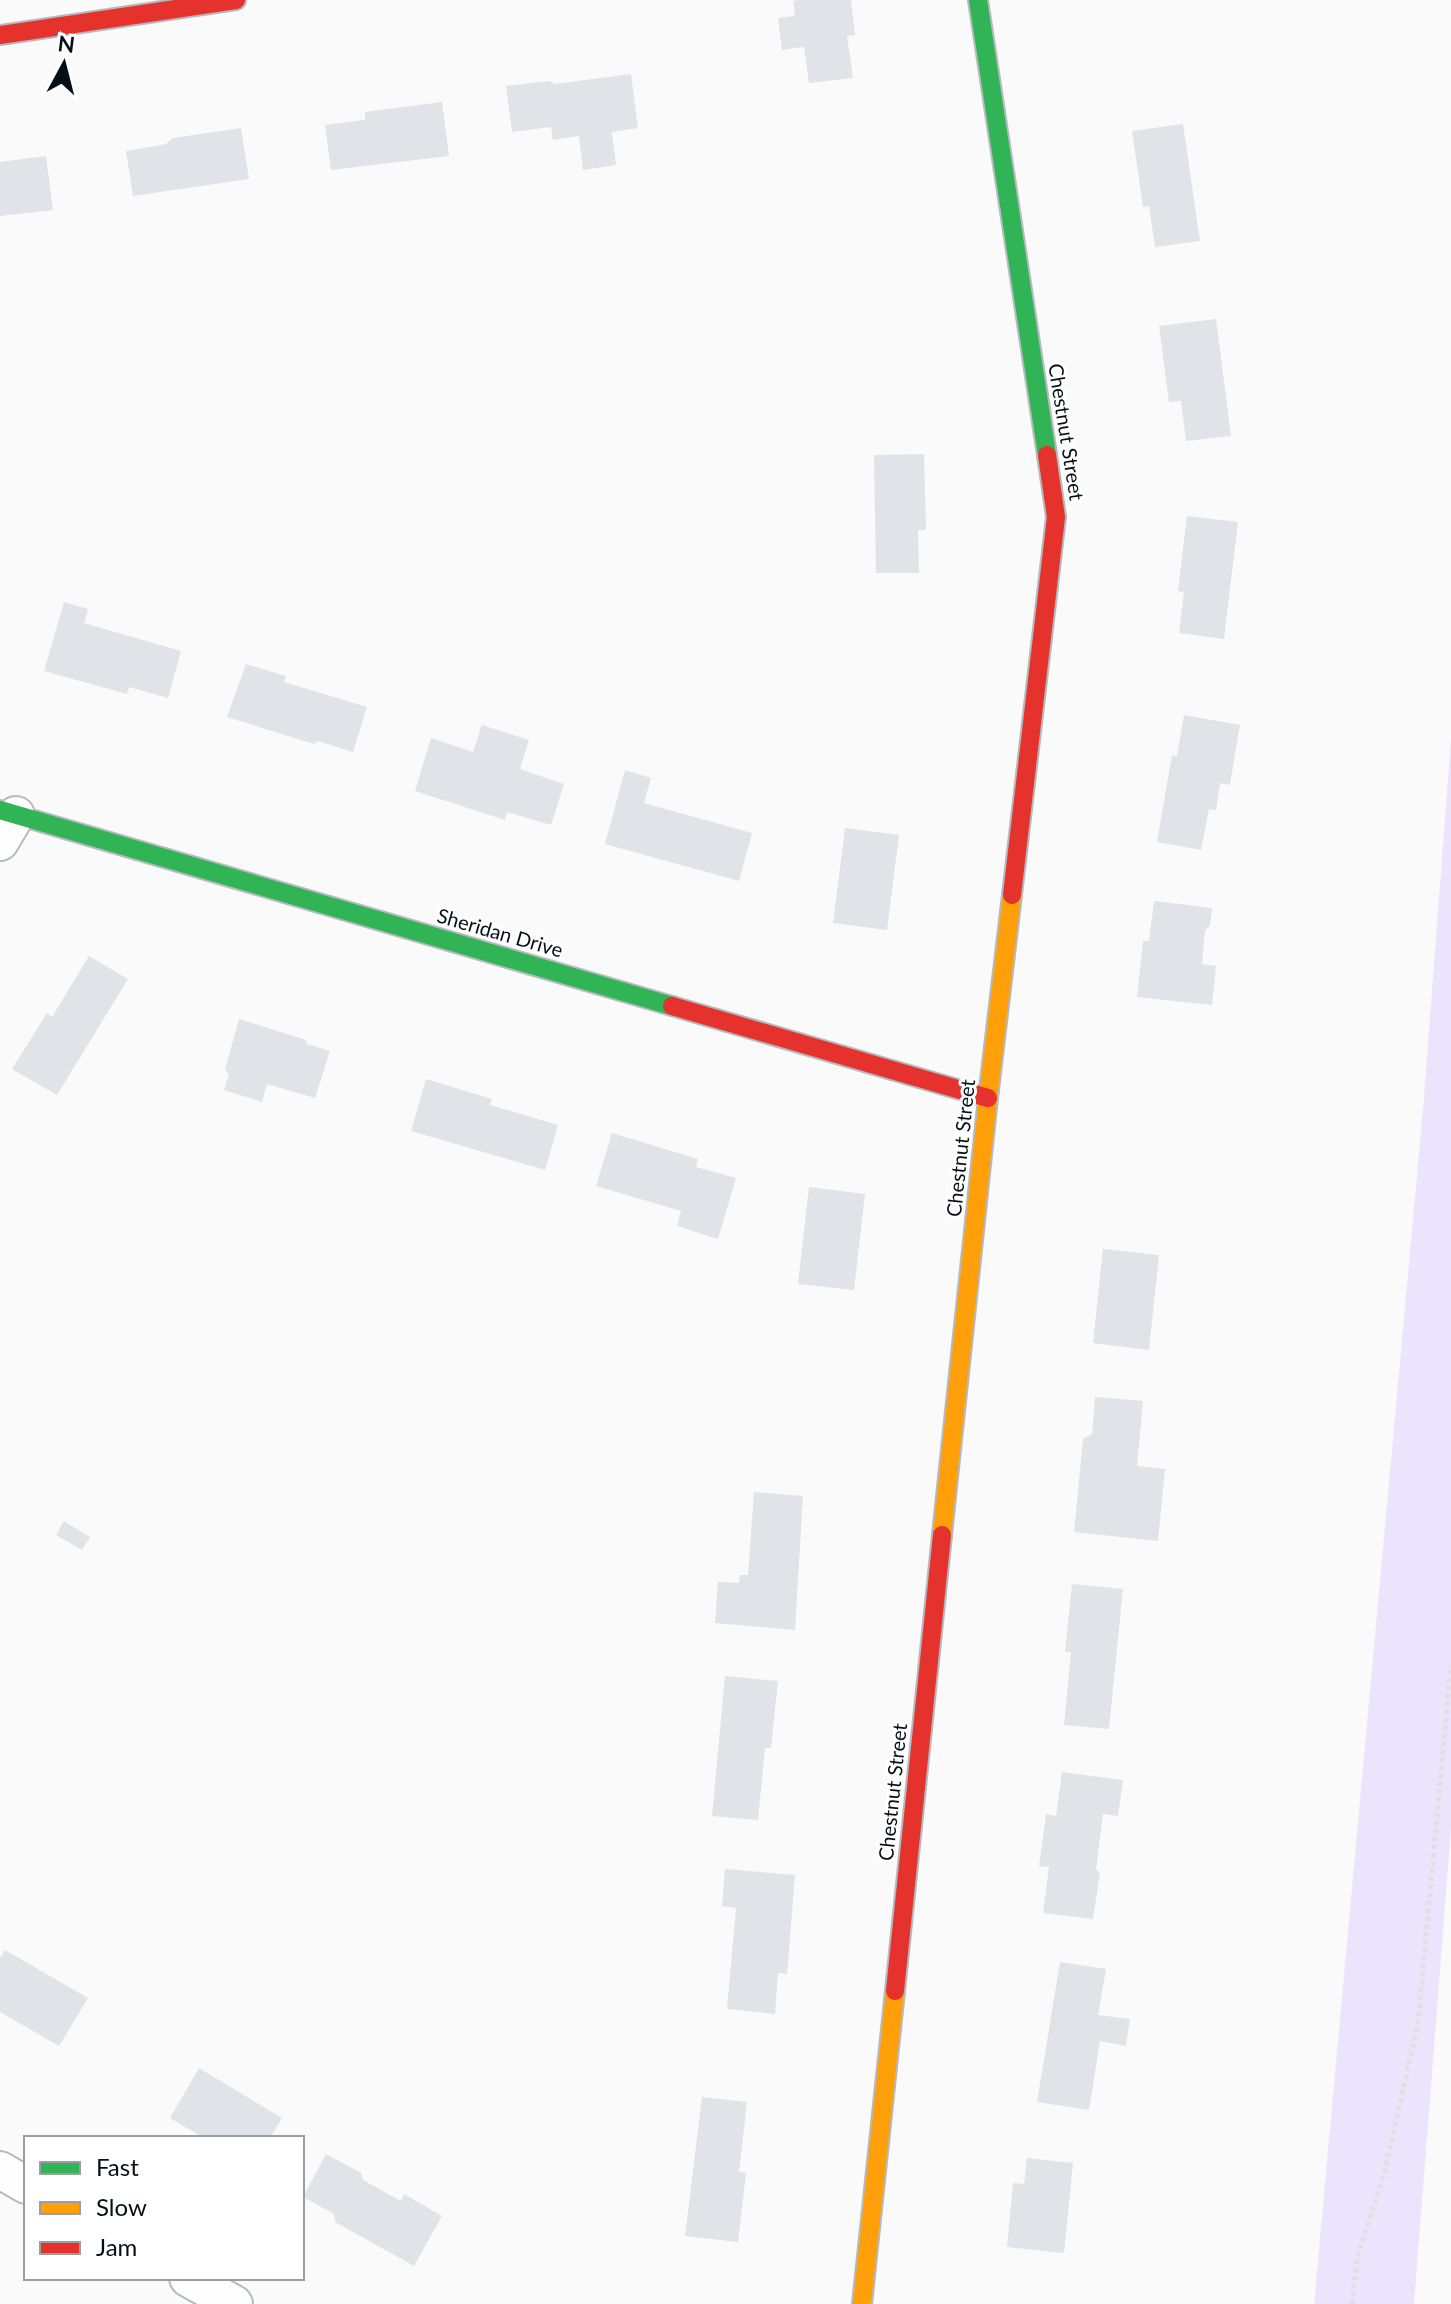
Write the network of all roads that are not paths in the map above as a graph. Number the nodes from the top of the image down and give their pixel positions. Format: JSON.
{"nodes":[{"id":1,"x":236,"y":0,"type":"edge"},
{"id":2,"x":978,"y":0,"type":"edge"},
{"id":3,"x":0,"y":35,"type":"edge"},
{"id":4,"x":5,"y":822,"type":"edge"},
{"id":5,"x":988,"y":1098,"type":"junction"},
{"id":6,"x":0,"y":2170,"type":"edge"},
{"id":7,"x":24,"y":2184,"type":"edge"},
{"id":8,"x":192,"y":2280,"type":"edge"},
{"id":9,"x":234,"y":2304,"type":"edge"},
{"id":10,"x":862,"y":2304,"type":"edge"}],
"edges":[{"from":1,"to":3,"type":"street"},
{"from":2,"to":5,"type":"street","name":"Chestnut Street"},
{"from":4,"to":5,"type":"street","name":"Sheridan Drive"},
{"from":5,"to":10,"type":"street","name":"Chestnut Street"},
{"from":6,"to":7,"type":"street"},
{"from":8,"to":9,"type":"street"}]}
